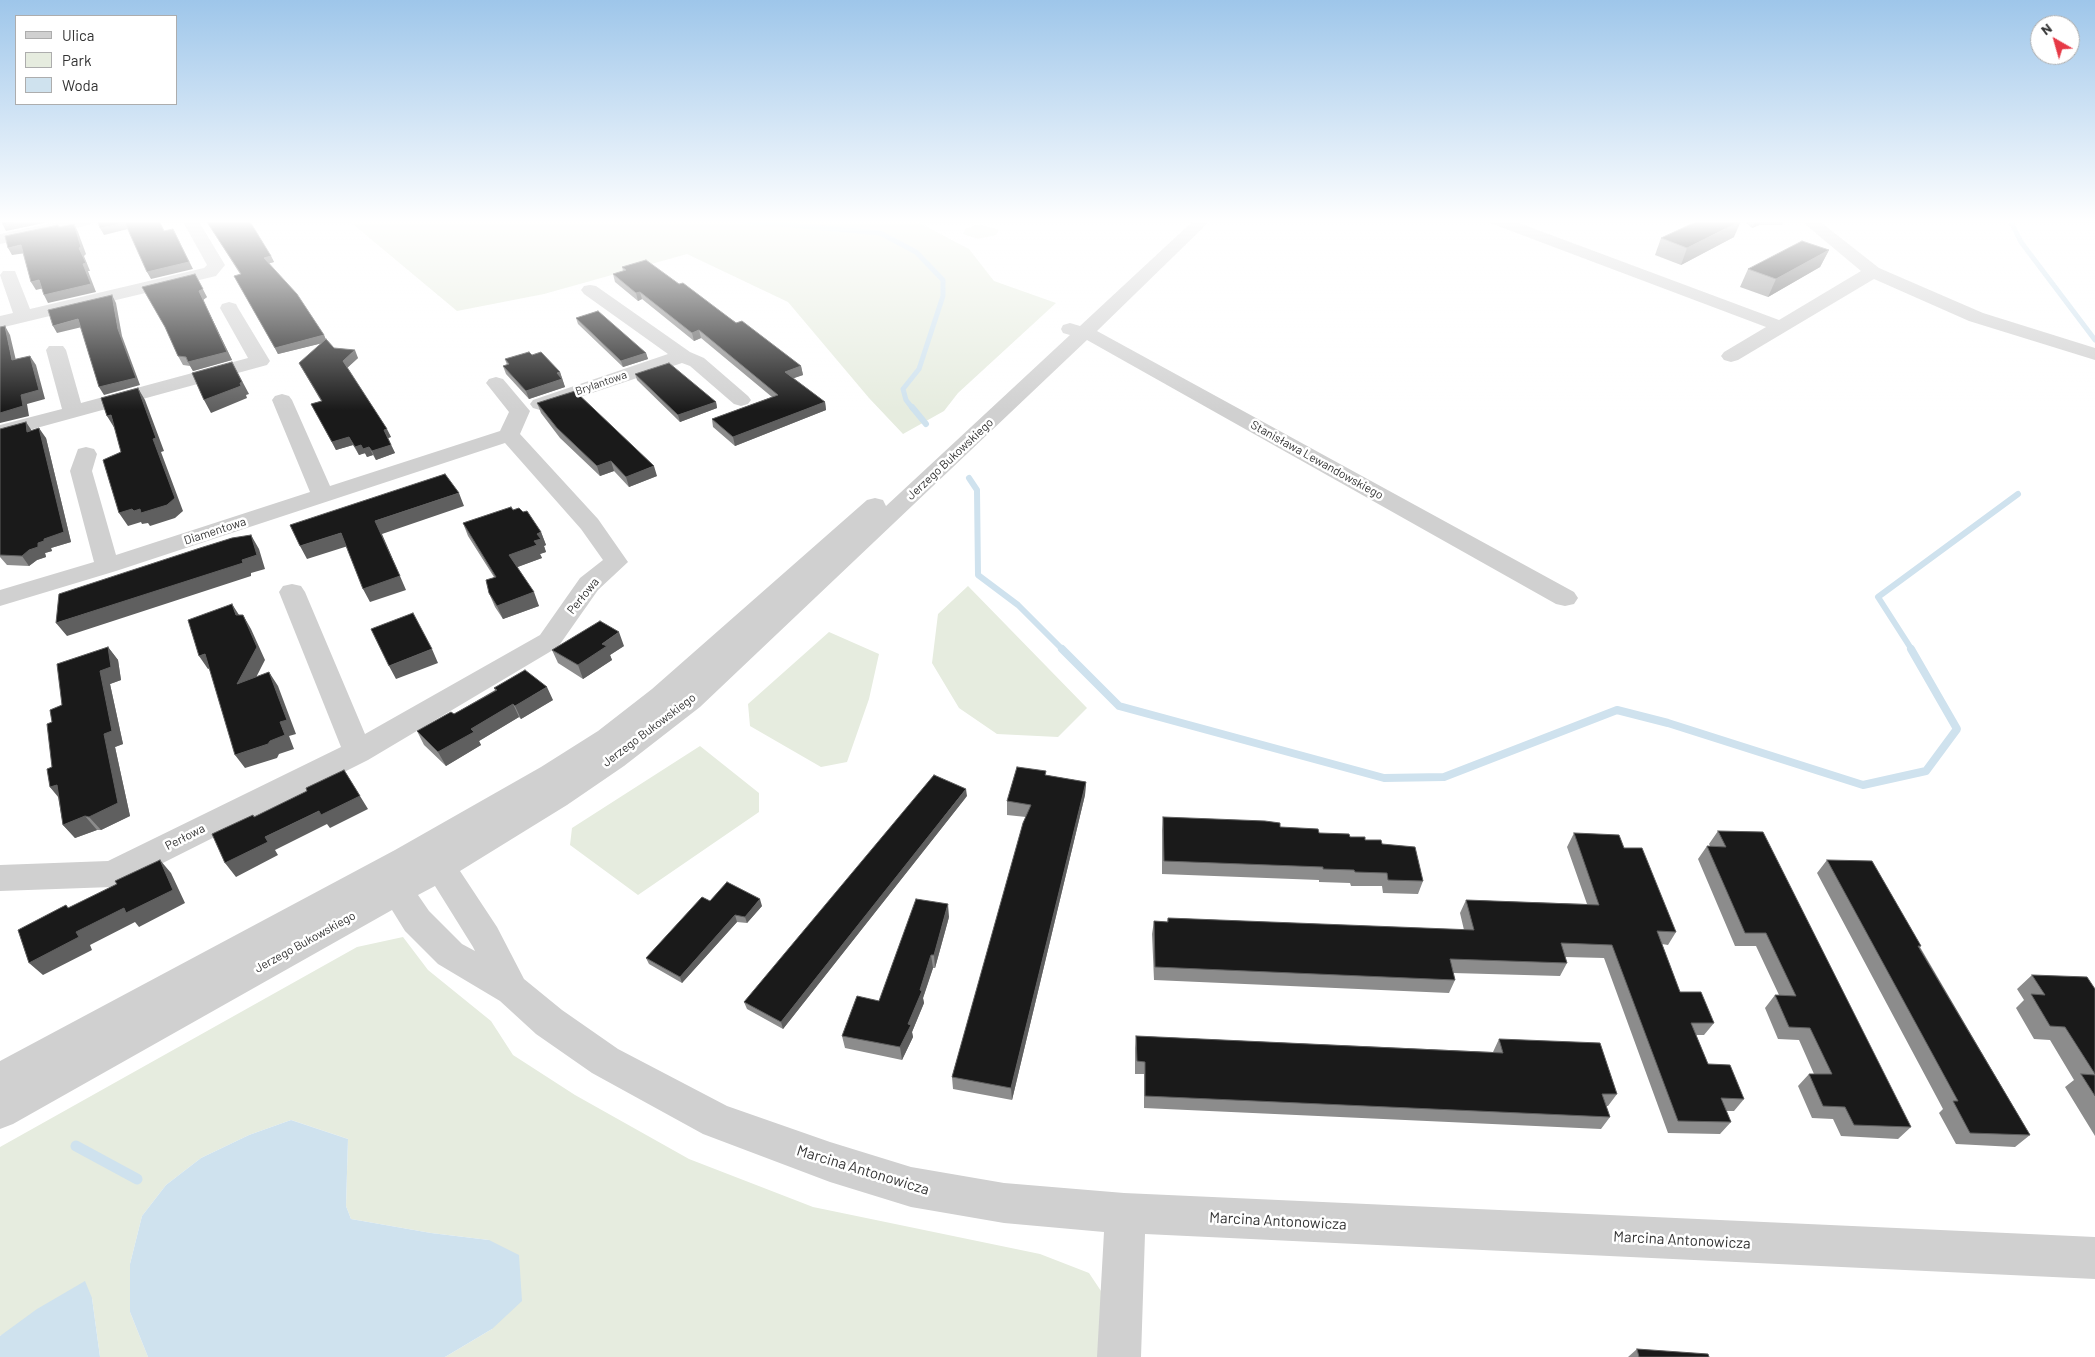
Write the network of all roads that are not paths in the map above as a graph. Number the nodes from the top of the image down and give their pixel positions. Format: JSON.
{"nodes":[{"id":1,"x":12,"y":283,"type":"edge"},
{"id":2,"x":163,"y":283,"type":"edge"},
{"id":3,"x":1122,"y":283,"type":"edge"},
{"id":4,"x":1130,"y":283,"type":"edge"},
{"id":5,"x":1665,"y":283,"type":"edge"},
{"id":6,"x":1853,"y":283,"type":"edge"},
{"id":7,"x":1897,"y":283,"type":"edge"},
{"id":8,"x":590,"y":290,"type":"dead end"},
{"id":9,"x":229,"y":308,"type":"dead end"},
{"id":10,"x":23,"y":317,"type":"junction"},
{"id":11,"x":0,"y":322,"type":"edge"},
{"id":12,"x":1779,"y":326,"type":"junction"},
{"id":13,"x":1076,"y":330,"type":"junction"},
{"id":14,"x":56,"y":350,"type":"dead end"},
{"id":15,"x":2095,"y":354,"type":"edge"},
{"id":16,"x":682,"y":356,"type":"junction"},
{"id":17,"x":1732,"y":357,"type":"dead end"},
{"id":18,"x":496,"y":383,"type":"dead end"},
{"id":19,"x":282,"y":400,"type":"dead end"},
{"id":20,"x":741,"y":400,"type":"dead end"},
{"id":21,"x":520,"y":411,"type":"junction"},
{"id":22,"x":74,"y":412,"type":"junction"},
{"id":23,"x":0,"y":432,"type":"edge"},
{"id":24,"x":509,"y":435,"type":"junction"},
{"id":25,"x":86,"y":454,"type":"dead end"},
{"id":26,"x":323,"y":495,"type":"junction"},
{"id":27,"x":107,"y":566,"type":"junction"},
{"id":28,"x":292,"y":592,"type":"dead end"},
{"id":29,"x":1565,"y":598,"type":"dead end"},
{"id":30,"x":1,"y":605,"type":"edge"},
{"id":31,"x":358,"y":752,"type":"junction"},
{"id":32,"x":406,"y":859,"type":"junction"},
{"id":33,"x":440,"y":867,"type":"junction"},
{"id":34,"x":0,"y":878,"type":"edge"},
{"id":35,"x":397,"y":891,"type":"junction"},
{"id":36,"x":512,"y":990,"type":"junction"},
{"id":37,"x":0,"y":1080,"type":"edge"},
{"id":38,"x":0,"y":1110,"type":"edge"},
{"id":39,"x":1124,"y":1213,"type":"junction"},
{"id":40,"x":2095,"y":1258,"type":"edge"},
{"id":41,"x":1119,"y":1357,"type":"edge"}],
"edges":[{"from":1,"to":10,"type":"street"},
{"from":2,"to":10,"type":"street"},
{"from":3,"to":13,"type":"street","name":"Jerzego Bukowskiego"},
{"from":4,"to":13,"type":"street","name":"Jerzego Bukowskiego"},
{"from":5,"to":12,"type":"street"},
{"from":6,"to":12,"type":"street"},
{"from":7,"to":15,"type":"street"},
{"from":8,"to":16,"type":"street"},
{"from":9,"to":22,"type":"street"},
{"from":10,"to":11,"type":"street"},
{"from":12,"to":17,"type":"street"},
{"from":13,"to":29,"type":"street","name":"Stanisława Lewandowskiego"},
{"from":13,"to":32,"type":"street","name":"Jerzego Bukowskiego"},
{"from":13,"to":33,"type":"street","name":"Jerzego Bukowskiego"},
{"from":14,"to":22,"type":"street"},
{"from":16,"to":20,"type":"street"},
{"from":16,"to":21,"type":"street","name":"Brylantowa"},
{"from":18,"to":21,"type":"street"},
{"from":19,"to":26,"type":"street"},
{"from":21,"to":24,"type":"street"},
{"from":22,"to":23,"type":"street"},
{"from":24,"to":26,"type":"street","name":"Diamentowa"},
{"from":24,"to":31,"type":"street","name":"Perłowa"},
{"from":25,"to":27,"type":"street"},
{"from":26,"to":27,"type":"street","name":"Diamentowa"},
{"from":27,"to":30,"type":"street","name":"Diamentowa"},
{"from":28,"to":31,"type":"street"},
{"from":31,"to":34,"type":"street","name":"Perłowa"},
{"from":32,"to":33,"type":"street"},
{"from":32,"to":35,"type":"street"},
{"from":32,"to":37,"type":"street","name":"Jerzego Bukowskiego"},
{"from":33,"to":35,"type":"street","name":"Jerzego Bukowskiego"},
{"from":33,"to":36,"type":"street","name":"Marcina Antonowicza"},
{"from":35,"to":36,"type":"street","name":"Marcina Antonowicza"},
{"from":35,"to":38,"type":"street","name":"Jerzego Bukowskiego"},
{"from":36,"to":39,"type":"street","name":"Marcina Antonowicza"},
{"from":39,"to":40,"type":"street","name":"Marcina Antonowicza"},
{"from":39,"to":41,"type":"street"}]}
